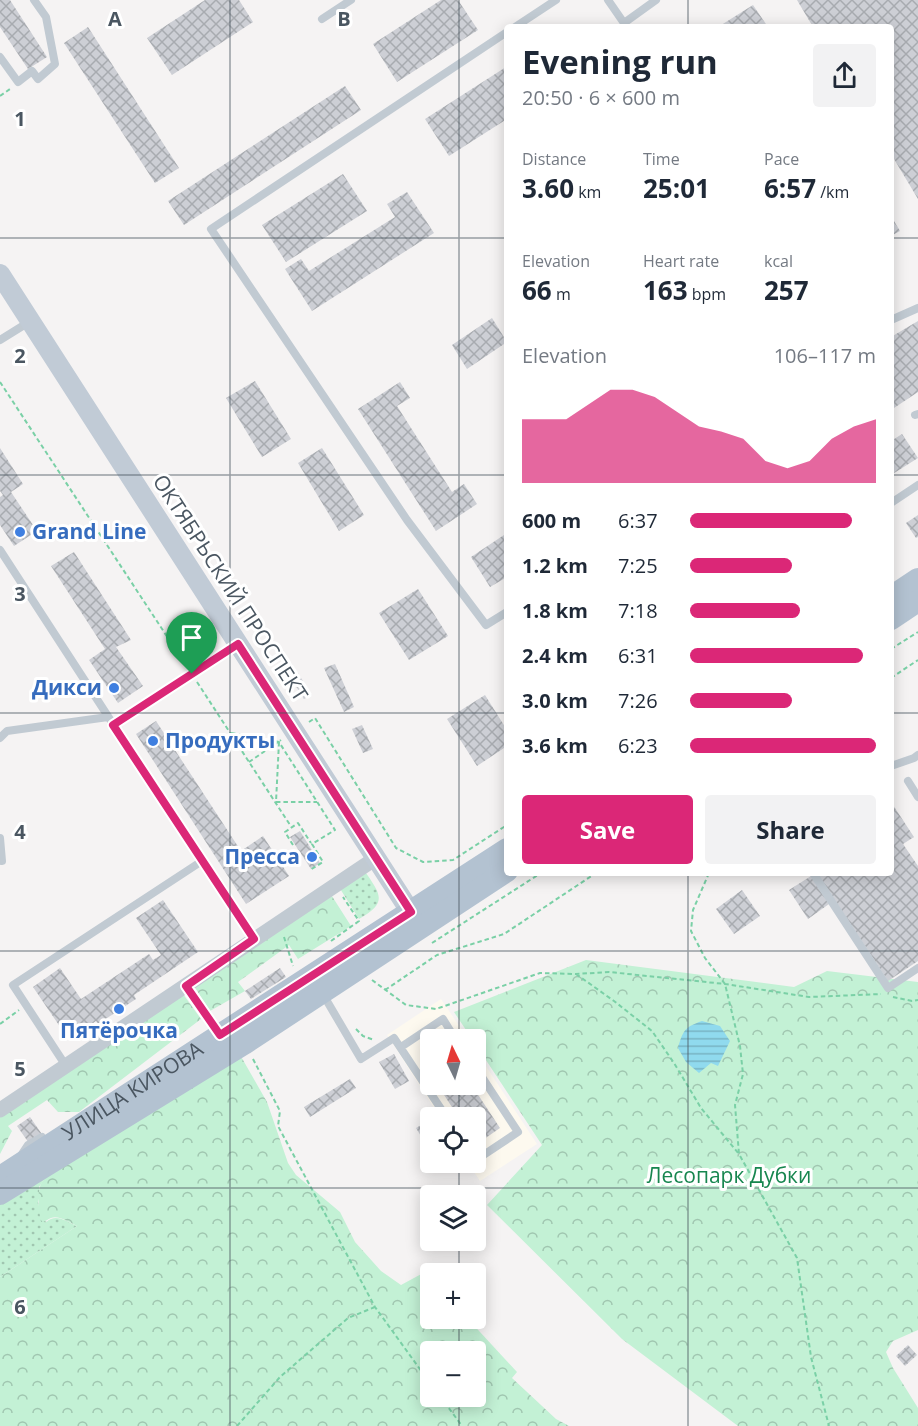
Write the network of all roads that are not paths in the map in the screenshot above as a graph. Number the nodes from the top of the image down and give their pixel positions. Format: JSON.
{"nodes":[{"id":1,"x":34,"y":0,"type":"edge"},
{"id":2,"x":351,"y":0,"type":"edge"},
{"id":3,"x":555,"y":0,"type":"edge"},
{"id":4,"x":608,"y":0,"type":"edge"},
{"id":5,"x":656,"y":0,"type":"edge"},
{"id":6,"x":322,"y":19,"type":"dead end"},
{"id":7,"x":519,"y":24,"type":"edge"},
{"id":8,"x":624,"y":24,"type":"edge"},
{"id":9,"x":626,"y":24,"type":"edge"},
{"id":10,"x":504,"y":34,"type":"edge"},
{"id":11,"x":0,"y":57,"type":"edge"},
{"id":12,"x":0,"y":274,"type":"edge"},
{"id":13,"x":918,"y":308,"type":"edge"},
{"id":14,"x":894,"y":319,"type":"edge"},
{"id":15,"x":30,"y":321,"type":"junction"},
{"id":16,"x":0,"y":340,"type":"edge"},
{"id":17,"x":918,"y":485,"type":"edge"},
{"id":18,"x":894,"y":501,"type":"edge"},
{"id":19,"x":0,"y":550,"type":"edge"},
{"id":20,"x":3,"y":559,"type":"edge"},
{"id":21,"x":918,"y":579,"type":"edge"},
{"id":22,"x":894,"y":595,"type":"edge"},
{"id":23,"x":918,"y":601,"type":"edge"},
{"id":24,"x":504,"y":614,"type":"edge"},
{"id":25,"x":894,"y":617,"type":"edge"},
{"id":26,"x":238,"y":644,"type":"junction"},
{"id":27,"x":108,"y":717,"type":"junction"},
{"id":28,"x":0,"y":723,"type":"edge"},
{"id":29,"x":113,"y":725,"type":"junction"},
{"id":30,"x":7,"y":731,"type":"junction"},
{"id":31,"x":0,"y":738,"type":"edge"},
{"id":32,"x":918,"y":755,"type":"edge"},
{"id":33,"x":894,"y":765,"type":"edge"},
{"id":34,"x":908,"y":781,"type":"dead end"},
{"id":35,"x":918,"y":797,"type":"edge"},
{"id":36,"x":0,"y":838,"type":"edge"},
{"id":37,"x":504,"y":852,"type":"edge"},
{"id":38,"x":376,"y":858,"type":"junction"},
{"id":39,"x":2,"y":861,"type":"dead end"},
{"id":40,"x":202,"y":861,"type":"junction"},
{"id":41,"x":504,"y":873,"type":"edge"},
{"id":42,"x":815,"y":876,"type":"edge"},
{"id":43,"x":420,"y":928,"type":"junction"},
{"id":44,"x":254,"y":939,"type":"junction"},
{"id":45,"x":918,"y":968,"type":"edge"},
{"id":46,"x":186,"y":986,"type":"junction"},
{"id":47,"x":322,"y":992,"type":"junction"},
{"id":48,"x":428,"y":1029,"type":"edge"},
{"id":49,"x":449,"y":1029,"type":"edge"},
{"id":50,"x":420,"y":1034,"type":"edge"},
{"id":51,"x":220,"y":1035,"type":"junction"},
{"id":52,"x":400,"y":1047,"type":"junction"},
{"id":53,"x":66,"y":1066,"type":"junction"},
{"id":54,"x":486,"y":1083,"type":"edge"},
{"id":55,"x":440,"y":1107,"type":"edge"},
{"id":56,"x":0,"y":1110,"type":"edge"},
{"id":57,"x":85,"y":1122,"type":"junction"},
{"id":58,"x":57,"y":1128,"type":"dead end"},
{"id":59,"x":47,"y":1134,"type":"dead end"},
{"id":60,"x":486,"y":1153,"type":"edge"},
{"id":61,"x":5,"y":1174,"type":"edge"},
{"id":62,"x":0,"y":1194,"type":"edge"}],
"edges":[{"from":1,"to":11,"type":"lane"},
{"from":2,"to":6,"type":"lane"},
{"from":3,"to":7,"type":"lane"},
{"from":4,"to":8,"type":"lane"},
{"from":5,"to":9,"type":"lane"},
{"from":10,"to":24,"type":"lane"},
{"from":12,"to":15,"type":"main road","name":"ОКТЯБРЬСКИЙ ПРОСПЕКТ"},
{"from":13,"to":14,"type":"lane"},
{"from":15,"to":16,"type":"lane"},
{"from":15,"to":26,"type":"main road","name":"ОКТЯБРЬСКИЙ ПРОСПЕКТ"},
{"from":17,"to":18,"type":"lane"},
{"from":19,"to":20,"type":"lane"},
{"from":20,"to":27,"type":"lane"},
{"from":21,"to":22,"type":"main road"},
{"from":23,"to":25,"type":"main road"},
{"from":26,"to":29,"type":"lane"},
{"from":26,"to":38,"type":"main road","name":"ОКТЯБРЬСКИЙ ПРОСПЕКТ"},
{"from":27,"to":29,"type":"lane"},
{"from":27,"to":30,"type":"lane"},
{"from":28,"to":30,"type":"lane"},
{"from":29,"to":40,"type":"lane"},
{"from":30,"to":31,"type":"lane"},
{"from":32,"to":33,"type":"lane"},
{"from":34,"to":35,"type":"lane"},
{"from":36,"to":39,"type":"lane"},
{"from":37,"to":43,"type":"main road","name":"УЛИЦА КИРОВА"},
{"from":38,"to":43,"type":"main road","name":"ОКТЯБРЬСКИЙ ПРОСПЕКТ"},
{"from":38,"to":44,"type":"street"},
{"from":40,"to":44,"type":"lane"},
{"from":40,"to":53,"type":"lane"},
{"from":41,"to":43,"type":"main road","name":"УЛИЦА КИРОВА"},
{"from":42,"to":45,"type":"lane"},
{"from":43,"to":47,"type":"main road","name":"УЛИЦА КИРОВА"},
{"from":43,"to":51,"type":"main road","name":"УЛИЦА КИРОВА"},
{"from":44,"to":46,"type":"street"},
{"from":46,"to":51,"type":"lane"},
{"from":46,"to":53,"type":"street"},
{"from":47,"to":52,"type":"lane"},
{"from":47,"to":62,"type":"main road","name":"УЛИЦА КИРОВА"},
{"from":48,"to":49,"type":"lane"},
{"from":50,"to":52,"type":"lane"},
{"from":51,"to":57,"type":"main road","name":"УЛИЦА КИРОВА"},
{"from":52,"to":55,"type":"lane"},
{"from":53,"to":56,"type":"street"},
{"from":54,"to":60,"type":"lane"},
{"from":57,"to":58,"type":"lane"},
{"from":57,"to":61,"type":"main road","name":"УЛИЦА КИРОВА"},
{"from":59,"to":61,"type":"lane"}]}
